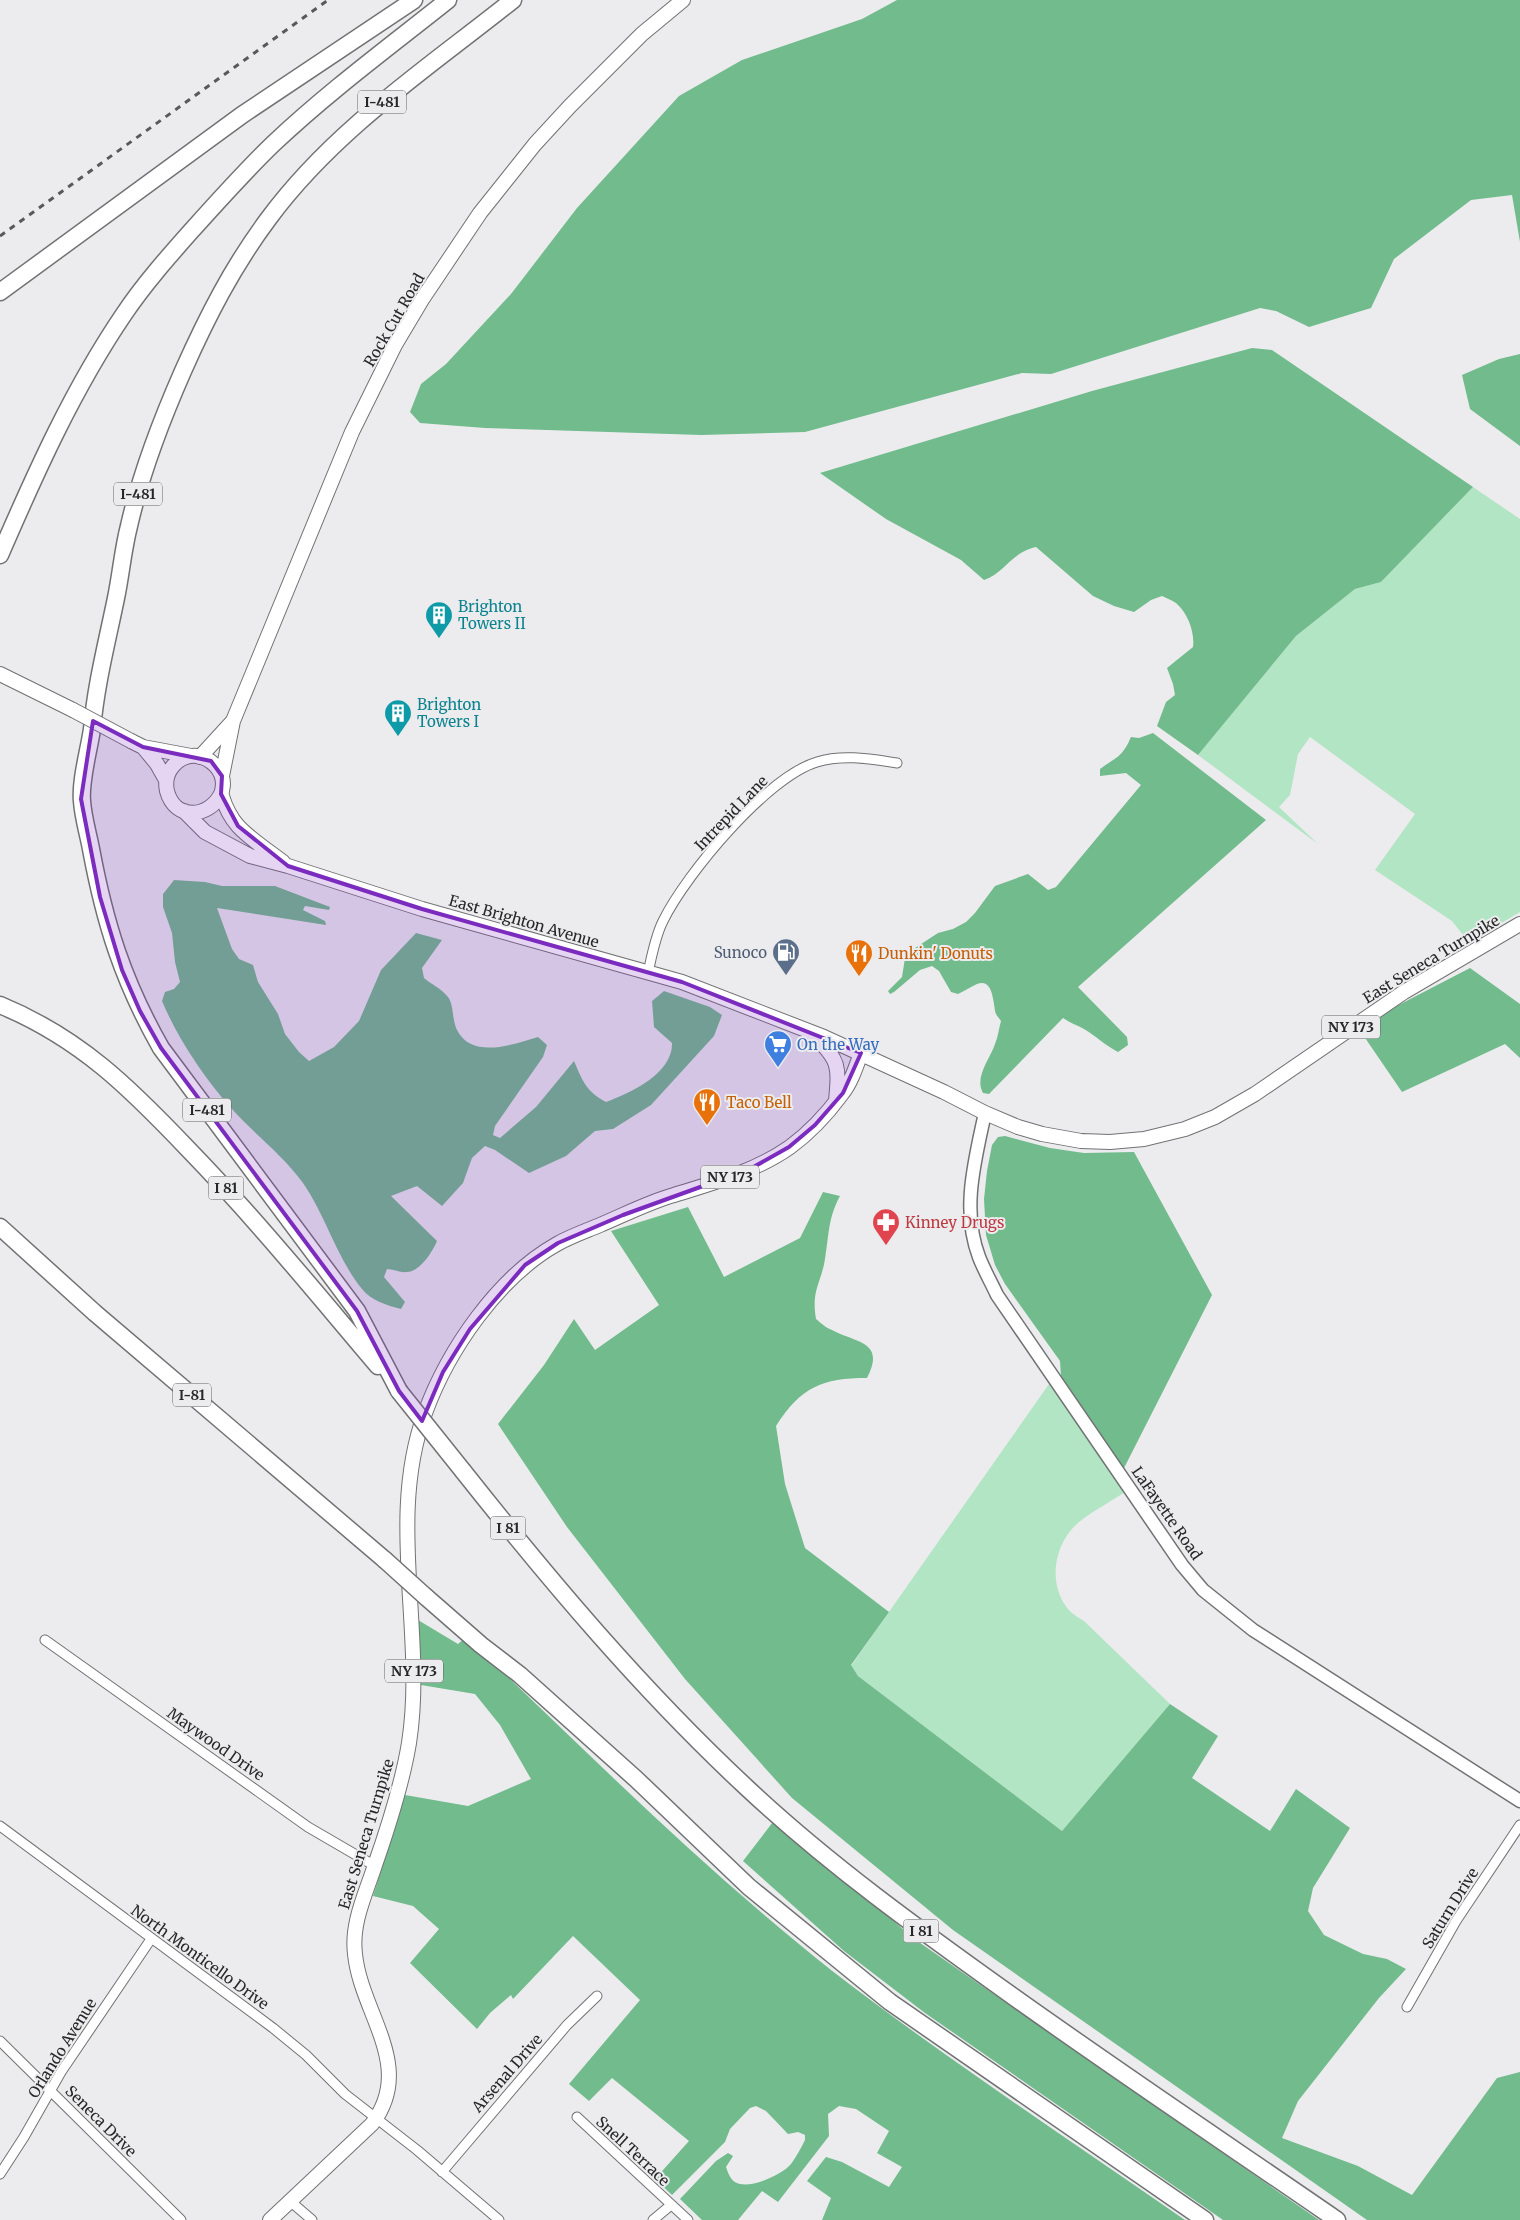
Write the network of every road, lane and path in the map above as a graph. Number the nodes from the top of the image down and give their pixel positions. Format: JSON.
{"nodes":[{"id":1,"x":414,"y":0,"type":"edge"},
{"id":2,"x":448,"y":0,"type":"edge"},
{"id":3,"x":683,"y":0,"type":"edge"},
{"id":4,"x":510,"y":2,"type":"edge"},
{"id":5,"x":0,"y":292,"type":"edge"},
{"id":6,"x":0,"y":555,"type":"edge"},
{"id":7,"x":0,"y":674,"type":"edge"},
{"id":8,"x":233,"y":721,"type":"junction"},
{"id":9,"x":137,"y":744,"type":"junction"},
{"id":10,"x":196,"y":756,"type":"junction"},
{"id":11,"x":897,"y":763,"type":"dead end"},
{"id":12,"x":222,"y":776,"type":"junction"},
{"id":13,"x":166,"y":780,"type":"junction"},
{"id":14,"x":222,"y":794,"type":"junction"},
{"id":15,"x":184,"y":811,"type":"junction"},
{"id":16,"x":288,"y":866,"type":"junction"},
{"id":17,"x":1520,"y":924,"type":"edge"},
{"id":18,"x":648,"y":973,"type":"junction"},
{"id":19,"x":0,"y":1005,"type":"edge"},
{"id":20,"x":808,"y":1030,"type":"junction"},
{"id":21,"x":862,"y":1053,"type":"junction"},
{"id":22,"x":836,"y":1102,"type":"junction"},
{"id":23,"x":985,"y":1114,"type":"junction"},
{"id":24,"x":0,"y":1228,"type":"edge"},
{"id":25,"x":0,"y":1239,"type":"edge"},
{"id":26,"x":154,"y":1363,"type":"junction"},
{"id":27,"x":399,"y":1391,"type":"junction"},
{"id":28,"x":45,"y":1640,"type":"dead end"},
{"id":29,"x":1520,"y":1800,"type":"edge"},
{"id":30,"x":1520,"y":1825,"type":"edge"},
{"id":31,"x":0,"y":1826,"type":"edge"},
{"id":32,"x":375,"y":1866,"type":"junction"},
{"id":33,"x":151,"y":1939,"type":"junction"},
{"id":34,"x":597,"y":1996,"type":"dead end"},
{"id":35,"x":1407,"y":2007,"type":"dead end"},
{"id":36,"x":0,"y":2041,"type":"edge"},
{"id":37,"x":51,"y":2090,"type":"junction"},
{"id":38,"x":577,"y":2117,"type":"dead end"},
{"id":39,"x":376,"y":2118,"type":"junction"},
{"id":40,"x":442,"y":2172,"type":"junction"},
{"id":41,"x":0,"y":2174,"type":"edge"},
{"id":42,"x":290,"y":2201,"type":"junction"},
{"id":43,"x":671,"y":2205,"type":"junction"},
{"id":44,"x":181,"y":2220,"type":"edge"},
{"id":45,"x":270,"y":2220,"type":"edge"},
{"id":46,"x":312,"y":2220,"type":"edge"},
{"id":47,"x":498,"y":2220,"type":"edge"},
{"id":48,"x":653,"y":2220,"type":"edge"},
{"id":49,"x":688,"y":2220,"type":"edge"},
{"id":50,"x":1205,"y":2220,"type":"edge"},
{"id":51,"x":1337,"y":2220,"type":"edge"}],
"edges":[{"from":1,"to":5,"type":"highway"},
{"from":2,"to":6,"type":"highway"},
{"from":3,"to":8,"type":"main road","name":"Rock Cut Road"},
{"from":4,"to":27,"type":"highway","number":"I-481"},
{"from":7,"to":9,"type":"main road","bridge":true},
{"from":8,"to":10,"type":"main road","name":"Rock Cut Road"},
{"from":8,"to":12,"type":"main road","name":"Rock Cut Road"},
{"from":9,"to":10,"type":"main road"},
{"from":9,"to":13,"type":"main road"},
{"from":10,"to":12,"type":"main road"},
{"from":10,"to":13,"type":"main road"},
{"from":11,"to":18,"type":"street","name":"Intrepid Lane"},
{"from":12,"to":14,"type":"main road"},
{"from":13,"to":15,"type":"main road"},
{"from":14,"to":15,"type":"main road"},
{"from":14,"to":16,"type":"main road"},
{"from":15,"to":16,"type":"main road","name":"East Brighton Avenue"},
{"from":16,"to":18,"type":"main road","name":"East Brighton Avenue"},
{"from":17,"to":23,"type":"main road","name":"East Seneca Turnpike","number":"NY 173"},
{"from":18,"to":20,"type":"main road","name":"East Brighton Avenue"},
{"from":19,"to":27,"type":"highway","number":"I 81"},
{"from":20,"to":21,"type":"main road","name":"East Brighton Avenue"},
{"from":20,"to":22,"type":"main road"},
{"from":21,"to":22,"type":"main road","name":"East Seneca Turnpike","number":"NY 173"},
{"from":21,"to":23,"type":"main road","name":"East Seneca Turnpike","number":"NY 173"},
{"from":22,"to":32,"type":"main road","name":"East Seneca Turnpike","number":"NY 173"},
{"from":23,"to":29,"type":"street","name":"LaFayette Road"},
{"from":24,"to":26,"type":"highway","number":"I-81"},
{"from":25,"to":26,"type":"highway"},
{"from":26,"to":50,"type":"highway","number":"I-81","bridge":true},
{"from":27,"to":51,"type":"highway","number":"I 81","bridge":true},
{"from":28,"to":32,"type":"street","name":"Maywood Drive"},
{"from":30,"to":35,"type":"street","name":"Saturn Drive"},
{"from":31,"to":33,"type":"street","name":"North Monticello Drive"},
{"from":32,"to":39,"type":"main road","name":"East Seneca Turnpike","number":"NY 173"},
{"from":33,"to":37,"type":"street","name":"Orlando Avenue"},
{"from":33,"to":39,"type":"street","name":"North Monticello Drive"},
{"from":34,"to":40,"type":"street","name":"Arsenal Drive"},
{"from":36,"to":37,"type":"street","name":"Seneca Drive"},
{"from":37,"to":41,"type":"street","name":"Orlando Avenue"},
{"from":37,"to":44,"type":"street","name":"Seneca Drive"},
{"from":38,"to":43,"type":"street","name":"Snell Terrace"},
{"from":39,"to":40,"type":"street","name":"North Monticello Drive"},
{"from":39,"to":42,"type":"main road","name":"East Seneca Turnpike","number":"NY 173"},
{"from":40,"to":47,"type":"street","name":"North Monticello Drive"},
{"from":42,"to":45,"type":"main road","name":"East Seneca Turnpike","number":"NY 173"},
{"from":42,"to":46,"type":"street"},
{"from":43,"to":48,"type":"street"},
{"from":43,"to":49,"type":"street","name":"Snell Terrace"}]}
